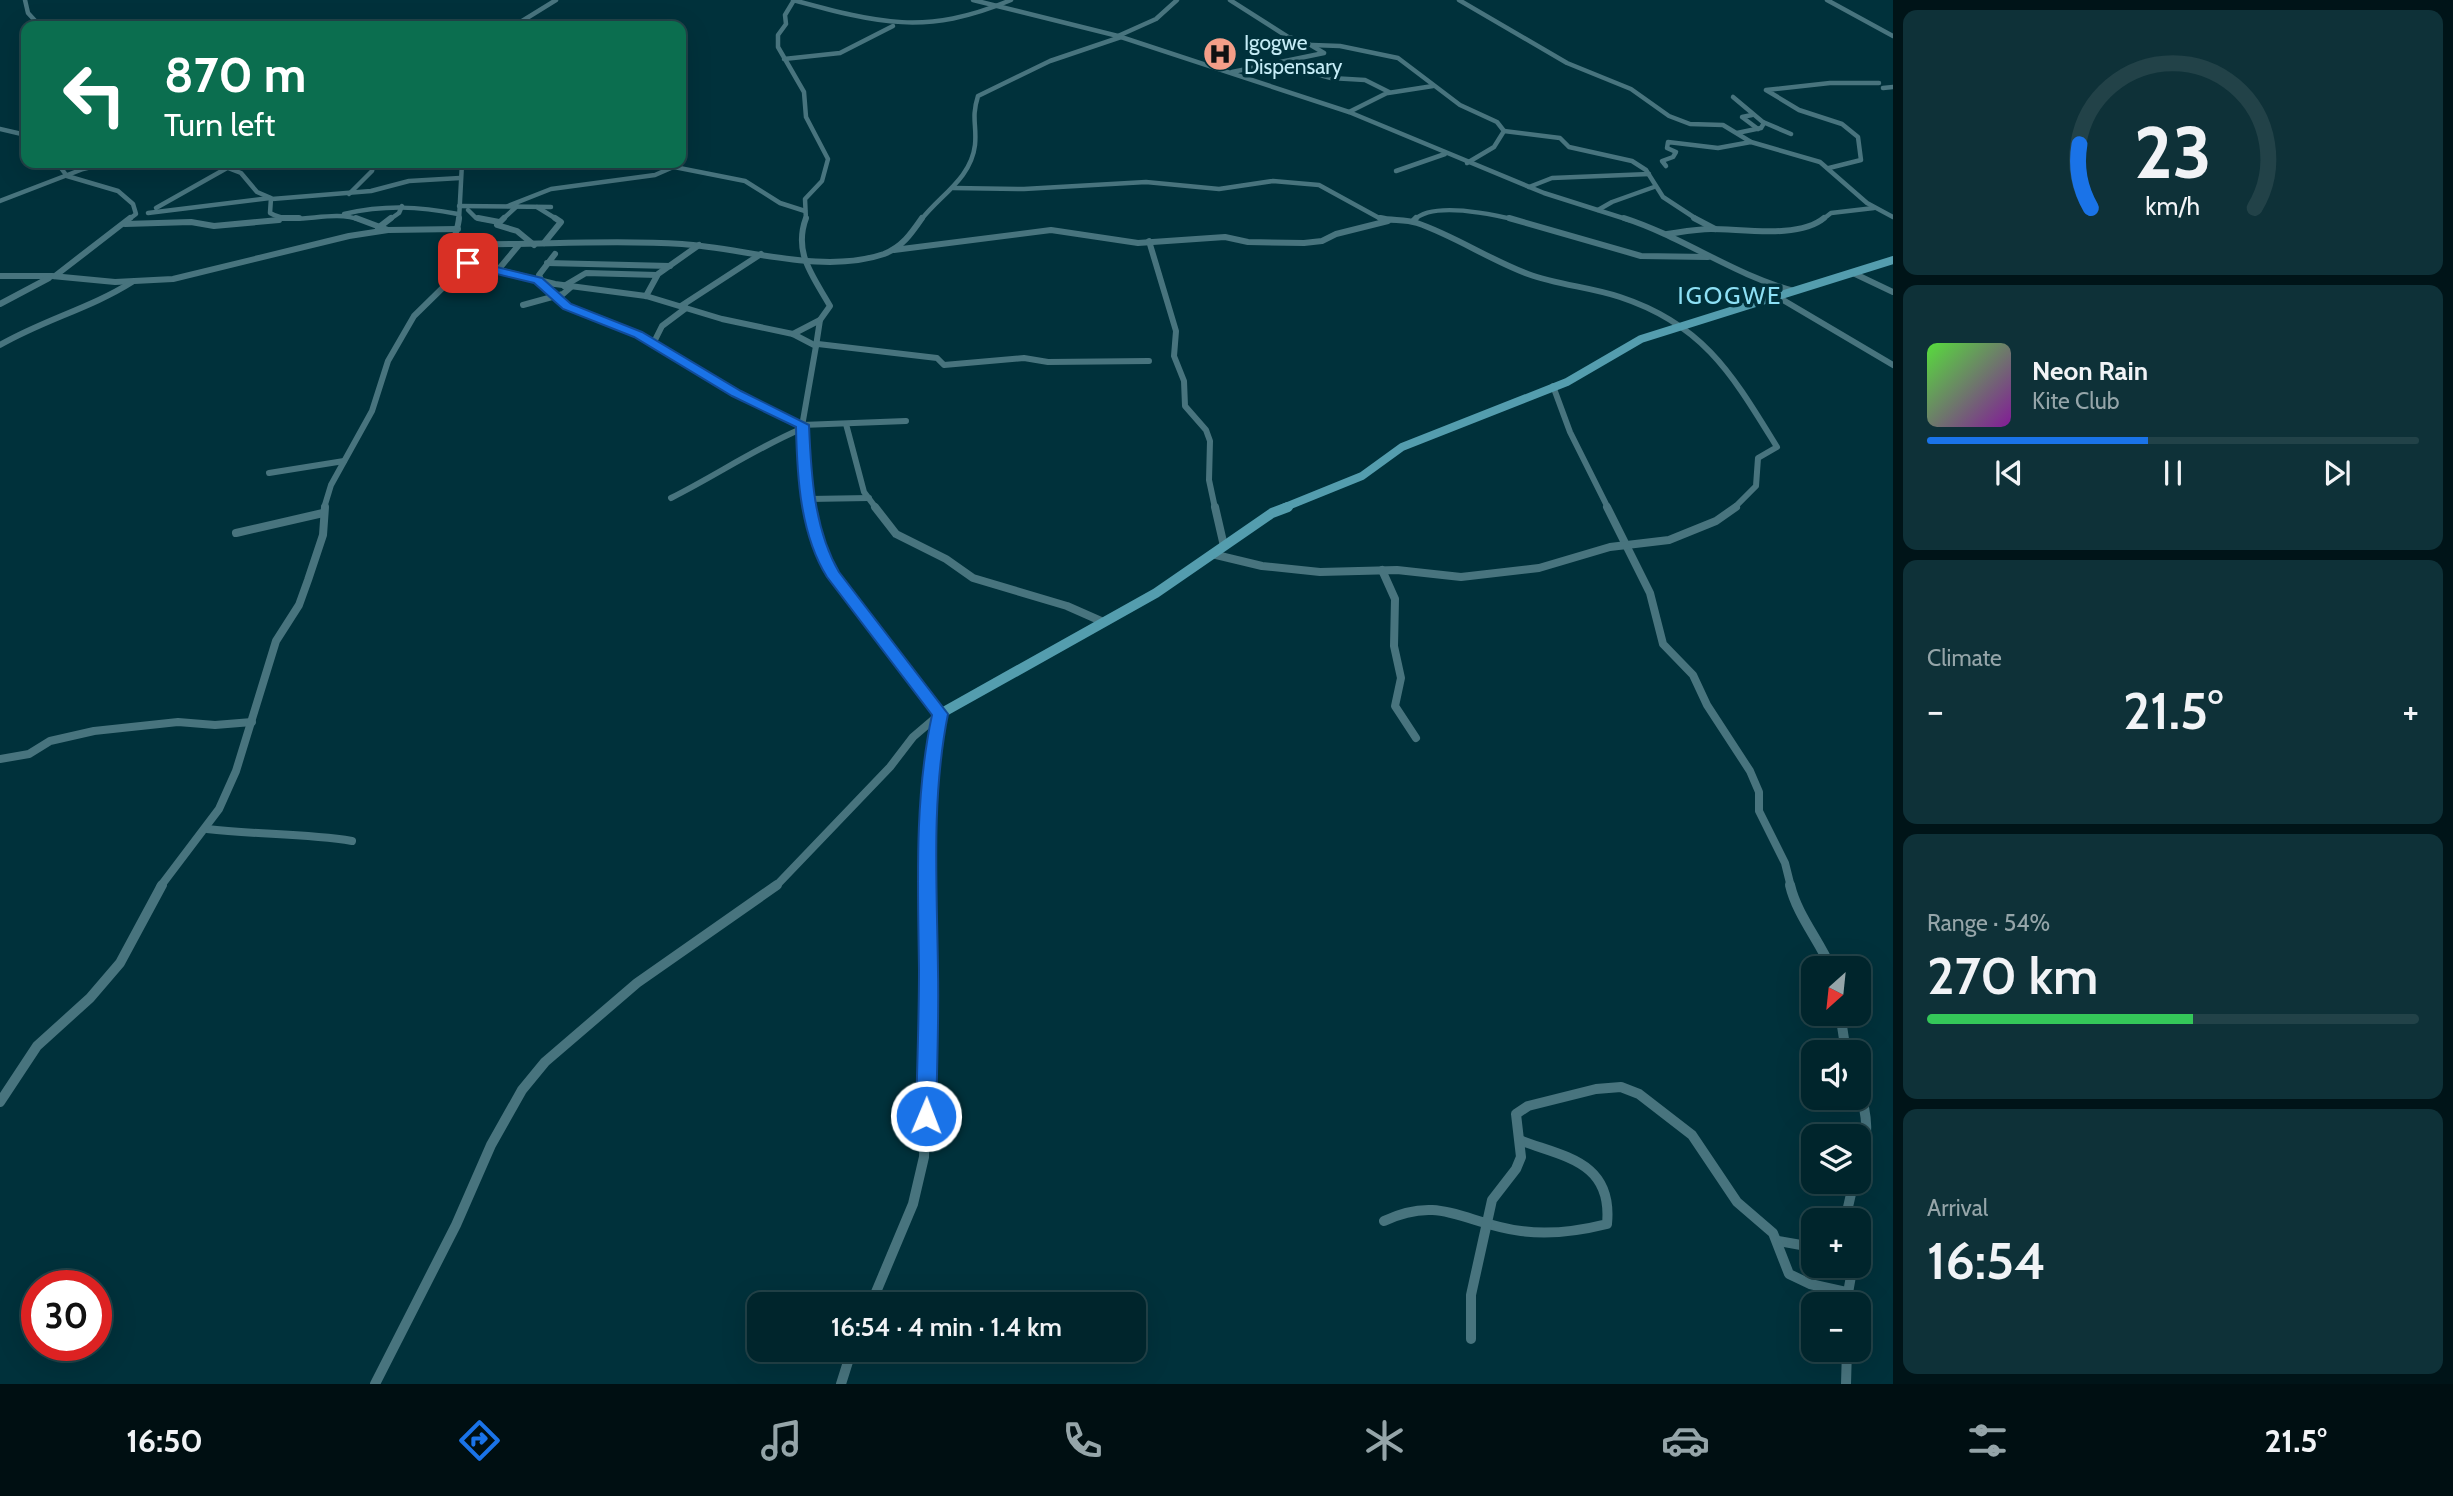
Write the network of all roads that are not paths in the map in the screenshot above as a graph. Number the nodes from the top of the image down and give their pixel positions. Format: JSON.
{"nodes":[{"id":1,"x":25,"y":0,"type":"edge"},
{"id":2,"x":556,"y":0,"type":"edge"},
{"id":3,"x":794,"y":0,"type":"edge"},
{"id":4,"x":973,"y":0,"type":"edge"},
{"id":5,"x":1011,"y":0,"type":"edge"},
{"id":6,"x":1177,"y":0,"type":"edge"},
{"id":7,"x":1230,"y":0,"type":"edge"},
{"id":8,"x":1460,"y":0,"type":"edge"},
{"id":9,"x":1827,"y":0,"type":"edge"},
{"id":10,"x":994,"y":5,"type":"junction"},
{"id":11,"x":35,"y":21,"type":"edge"},
{"id":12,"x":522,"y":21,"type":"edge"},
{"id":13,"x":903,"y":24,"type":"junction"},
{"id":14,"x":1893,"y":36,"type":"edge"},
{"id":15,"x":1120,"y":37,"type":"junction"},
{"id":16,"x":1312,"y":45,"type":"junction"},
{"id":17,"x":784,"y":59,"type":"junction"},
{"id":18,"x":1273,"y":63,"type":"junction"},
{"id":19,"x":1231,"y":72,"type":"junction"},
{"id":20,"x":1433,"y":86,"type":"junction"},
{"id":21,"x":1893,"y":87,"type":"edge"},
{"id":22,"x":1388,"y":93,"type":"junction"},
{"id":23,"x":1733,"y":97,"type":"dead end"},
{"id":24,"x":1349,"y":112,"type":"junction"},
{"id":25,"x":1752,"y":115,"type":"junction"},
{"id":26,"x":1763,"y":122,"type":"junction"},
{"id":27,"x":0,"y":129,"type":"edge"},
{"id":28,"x":1758,"y":129,"type":"junction"},
{"id":29,"x":1504,"y":131,"type":"junction"},
{"id":30,"x":1737,"y":133,"type":"junction"},
{"id":31,"x":21,"y":134,"type":"edge"},
{"id":32,"x":1791,"y":135,"type":"dead end"},
{"id":33,"x":1751,"y":142,"type":"junction"},
{"id":34,"x":1446,"y":155,"type":"junction"},
{"id":35,"x":1467,"y":163,"type":"junction"},
{"id":36,"x":1666,"y":166,"type":"dead end"},
{"id":37,"x":61,"y":168,"type":"edge"},
{"id":38,"x":86,"y":168,"type":"edge"},
{"id":39,"x":225,"y":168,"type":"edge"},
{"id":40,"x":229,"y":168,"type":"edge"},
{"id":41,"x":373,"y":168,"type":"edge"},
{"id":42,"x":461,"y":168,"type":"edge"},
{"id":43,"x":671,"y":168,"type":"joint"},
{"id":44,"x":1829,"y":168,"type":"junction"},
{"id":45,"x":78,"y":171,"type":"junction"},
{"id":46,"x":1396,"y":171,"type":"dead end"},
{"id":47,"x":1648,"y":174,"type":"junction"},
{"id":48,"x":67,"y":176,"type":"junction"},
{"id":49,"x":77,"y":178,"type":"junction"},
{"id":50,"x":460,"y":178,"type":"junction"},
{"id":51,"x":1529,"y":187,"type":"junction"},
{"id":52,"x":1654,"y":187,"type":"junction"},
{"id":53,"x":953,"y":188,"type":"junction"},
{"id":54,"x":349,"y":194,"type":"junction"},
{"id":55,"x":272,"y":198,"type":"junction"},
{"id":56,"x":0,"y":201,"type":"edge"},
{"id":57,"x":402,"y":206,"type":"junction"},
{"id":58,"x":492,"y":206,"type":"junction"},
{"id":59,"x":508,"y":206,"type":"junction"},
{"id":60,"x":517,"y":206,"type":"junction"},
{"id":61,"x":537,"y":207,"type":"junction"},
{"id":62,"x":551,"y":207,"type":"dead end"},
{"id":63,"x":1874,"y":208,"type":"junction"},
{"id":64,"x":1598,"y":210,"type":"junction"},
{"id":65,"x":461,"y":211,"type":"junction"},
{"id":66,"x":805,"y":211,"type":"junction"},
{"id":67,"x":148,"y":212,"type":"junction"},
{"id":68,"x":485,"y":212,"type":"dead end"},
{"id":69,"x":344,"y":214,"type":"junction"},
{"id":70,"x":1893,"y":217,"type":"edge"},
{"id":71,"x":134,"y":218,"type":"junction"},
{"id":72,"x":282,"y":220,"type":"junction"},
{"id":73,"x":1390,"y":220,"type":"junction"},
{"id":74,"x":1413,"y":221,"type":"junction"},
{"id":75,"x":499,"y":222,"type":"junction"},
{"id":76,"x":125,"y":224,"type":"junction"},
{"id":77,"x":378,"y":228,"type":"junction"},
{"id":78,"x":458,"y":229,"type":"junction"},
{"id":79,"x":1715,"y":229,"type":"junction"},
{"id":80,"x":388,"y":230,"type":"junction"},
{"id":81,"x":1667,"y":234,"type":"junction"},
{"id":82,"x":1149,"y":242,"type":"junction"},
{"id":83,"x":544,"y":243,"type":"junction"},
{"id":84,"x":453,"y":244,"type":"junction"},
{"id":85,"x":534,"y":244,"type":"junction"},
{"id":86,"x":699,"y":245,"type":"junction"},
{"id":87,"x":519,"y":246,"type":"junction"},
{"id":88,"x":891,"y":251,"type":"junction"},
{"id":89,"x":555,"y":254,"type":"dead end"},
{"id":90,"x":761,"y":254,"type":"junction"},
{"id":91,"x":1711,"y":258,"type":"junction"},
{"id":92,"x":804,"y":260,"type":"junction"},
{"id":93,"x":1893,"y":260,"type":"edge"},
{"id":94,"x":468,"y":263,"type":"junction"},
{"id":95,"x":547,"y":263,"type":"junction"},
{"id":96,"x":670,"y":266,"type":"junction"},
{"id":97,"x":498,"y":270,"type":"junction"},
{"id":98,"x":1853,"y":274,"type":"junction"},
{"id":99,"x":657,"y":275,"type":"junction"},
{"id":100,"x":0,"y":276,"type":"edge"},
{"id":101,"x":53,"y":276,"type":"junction"},
{"id":102,"x":540,"y":281,"type":"junction"},
{"id":103,"x":132,"y":282,"type":"junction"},
{"id":104,"x":568,"y":287,"type":"junction"},
{"id":105,"x":1794,"y":291,"type":"junction"},
{"id":106,"x":1893,"y":292,"type":"edge"},
{"id":107,"x":646,"y":296,"type":"junction"},
{"id":108,"x":555,"y":297,"type":"junction"},
{"id":109,"x":1778,"y":297,"type":"junction"},
{"id":110,"x":0,"y":303,"type":"edge"},
{"id":111,"x":523,"y":305,"type":"dead end"},
{"id":112,"x":683,"y":307,"type":"junction"},
{"id":113,"x":820,"y":320,"type":"junction"},
{"id":114,"x":1682,"y":326,"type":"junction"},
{"id":115,"x":793,"y":334,"type":"junction"},
{"id":116,"x":653,"y":344,"type":"junction"},
{"id":117,"x":0,"y":345,"type":"edge"},
{"id":118,"x":817,"y":345,"type":"junction"},
{"id":119,"x":1149,"y":362,"type":"dead end"},
{"id":120,"x":1893,"y":365,"type":"edge"},
{"id":121,"x":1553,"y":386,"type":"junction"},
{"id":122,"x":906,"y":421,"type":"dead end"},
{"id":123,"x":846,"y":424,"type":"junction"},
{"id":124,"x":802,"y":427,"type":"junction"},
{"id":125,"x":344,"y":461,"type":"junction"},
{"id":126,"x":270,"y":473,"type":"dead end"},
{"id":127,"x":671,"y":498,"type":"dead end"},
{"id":128,"x":869,"y":498,"type":"junction"},
{"id":129,"x":809,"y":499,"type":"junction"},
{"id":130,"x":323,"y":513,"type":"junction"},
{"id":131,"x":236,"y":533,"type":"dead end"},
{"id":132,"x":1627,"y":544,"type":"junction"},
{"id":133,"x":1224,"y":545,"type":"junction"},
{"id":134,"x":1212,"y":554,"type":"junction"},
{"id":135,"x":1382,"y":570,"type":"junction"},
{"id":136,"x":1101,"y":621,"type":"junction"},
{"id":137,"x":940,"y":714,"type":"junction"},
{"id":138,"x":252,"y":722,"type":"junction"},
{"id":139,"x":1416,"y":738,"type":"dead end"},
{"id":140,"x":0,"y":759,"type":"edge"},
{"id":141,"x":207,"y":829,"type":"junction"},
{"id":142,"x":352,"y":841,"type":"dead end"},
{"id":143,"x":1826,"y":956,"type":"edge"},
{"id":144,"x":0,"y":1101,"type":"edge"},
{"id":145,"x":1522,"y":1141,"type":"junction"},
{"id":146,"x":1384,"y":1221,"type":"dead end"},
{"id":147,"x":1489,"y":1222,"type":"junction"},
{"id":148,"x":1779,"y":1241,"type":"junction"},
{"id":149,"x":1801,"y":1245,"type":"edge"},
{"id":150,"x":876,"y":1292,"type":"edge"},
{"id":151,"x":1831,"y":1292,"type":"edge"},
{"id":152,"x":1471,"y":1339,"type":"dead end"},
{"id":153,"x":848,"y":1362,"type":"edge"},
{"id":154,"x":1847,"y":1362,"type":"edge"},
{"id":155,"x":375,"y":1384,"type":"edge"},
{"id":156,"x":841,"y":1384,"type":"edge"},
{"id":157,"x":1846,"y":1384,"type":"edge"}],
"edges":[{"from":1,"to":11,"type":"street"},
{"from":2,"to":12,"type":"street"},
{"from":3,"to":13,"type":"street"},
{"from":3,"to":17,"type":"street"},
{"from":4,"to":10,"type":"street"},
{"from":5,"to":10,"type":"street"},
{"from":6,"to":15,"type":"street"},
{"from":7,"to":16,"type":"street"},
{"from":8,"to":30,"type":"street"},
{"from":9,"to":14,"type":"street"},
{"from":10,"to":13,"type":"street"},
{"from":10,"to":15,"type":"street"},
{"from":13,"to":17,"type":"street"},
{"from":15,"to":19,"type":"street"},
{"from":15,"to":53,"type":"street"},
{"from":16,"to":18,"type":"street"},
{"from":16,"to":20,"type":"street"},
{"from":17,"to":66,"type":"street"},
{"from":18,"to":19,"type":"street"},
{"from":18,"to":22,"type":"street"},
{"from":19,"to":24,"type":"street"},
{"from":20,"to":22,"type":"street"},
{"from":20,"to":29,"type":"street"},
{"from":21,"to":44,"type":"street"},
{"from":22,"to":24,"type":"street"},
{"from":23,"to":25,"type":"street"},
{"from":24,"to":34,"type":"street"},
{"from":25,"to":26,"type":"street"},
{"from":25,"to":28,"type":"street"},
{"from":26,"to":28,"type":"street"},
{"from":26,"to":32,"type":"street"},
{"from":27,"to":31,"type":"street"},
{"from":28,"to":30,"type":"street"},
{"from":29,"to":35,"type":"street"},
{"from":29,"to":47,"type":"street"},
{"from":30,"to":33,"type":"street"},
{"from":33,"to":36,"type":"street"},
{"from":33,"to":44,"type":"street"},
{"from":34,"to":35,"type":"street"},
{"from":34,"to":46,"type":"street"},
{"from":35,"to":51,"type":"street"},
{"from":37,"to":48,"type":"street"},
{"from":38,"to":45,"type":"street"},
{"from":39,"to":67,"type":"street"},
{"from":40,"to":55,"type":"street"},
{"from":41,"to":54,"type":"street"},
{"from":42,"to":50,"type":"street"},
{"from":43,"to":59,"type":"street"},
{"from":43,"to":66,"type":"street"},
{"from":44,"to":63,"type":"street"},
{"from":45,"to":48,"type":"street"},
{"from":45,"to":49,"type":"street"},
{"from":47,"to":51,"type":"street"},
{"from":47,"to":52,"type":"street"},
{"from":48,"to":49,"type":"street"},
{"from":48,"to":56,"type":"street"},
{"from":49,"to":71,"type":"street"},
{"from":50,"to":54,"type":"street"},
{"from":50,"to":65,"type":"street"},
{"from":51,"to":64,"type":"street"},
{"from":52,"to":64,"type":"street"},
{"from":52,"to":79,"type":"street"},
{"from":53,"to":73,"type":"street"},
{"from":53,"to":88,"type":"street"},
{"from":54,"to":55,"type":"street"},
{"from":55,"to":67,"type":"street"},
{"from":55,"to":72,"type":"street"},
{"from":57,"to":65,"type":"street"},
{"from":57,"to":69,"type":"street"},
{"from":57,"to":77,"type":"street"},
{"from":58,"to":59,"type":"street"},
{"from":58,"to":65,"type":"street"},
{"from":58,"to":68,"type":"street"},
{"from":59,"to":60,"type":"street"},
{"from":60,"to":61,"type":"street"},
{"from":60,"to":75,"type":"street"},
{"from":61,"to":62,"type":"street"},
{"from":61,"to":83,"type":"street"},
{"from":63,"to":70,"type":"street"},
{"from":63,"to":79,"type":"street"},
{"from":64,"to":81,"type":"street"},
{"from":65,"to":75,"type":"street"},
{"from":65,"to":78,"type":"street"},
{"from":66,"to":92,"type":"street"},
{"from":67,"to":71,"type":"street"},
{"from":69,"to":72,"type":"street"},
{"from":69,"to":77,"type":"street"},
{"from":71,"to":76,"type":"street"},
{"from":72,"to":76,"type":"street"},
{"from":73,"to":74,"type":"street"},
{"from":73,"to":82,"type":"street"},
{"from":74,"to":91,"type":"street"},
{"from":74,"to":114,"type":"street"},
{"from":75,"to":85,"type":"street"},
{"from":76,"to":101,"type":"street"},
{"from":77,"to":80,"type":"street"},
{"from":78,"to":80,"type":"street"},
{"from":78,"to":84,"type":"street"},
{"from":79,"to":81,"type":"street"},
{"from":80,"to":103,"type":"street"},
{"from":81,"to":91,"type":"street"},
{"from":82,"to":88,"type":"street"},
{"from":82,"to":133,"type":"street"},
{"from":83,"to":85,"type":"street"},
{"from":83,"to":86,"type":"street"},
{"from":84,"to":87,"type":"street"},
{"from":84,"to":94,"type":"street"},
{"from":85,"to":87,"type":"street"},
{"from":86,"to":90,"type":"street"},
{"from":86,"to":96,"type":"street"},
{"from":87,"to":97,"type":"street"},
{"from":88,"to":92,"type":"street"},
{"from":89,"to":95,"type":"street"},
{"from":90,"to":92,"type":"street"},
{"from":90,"to":112,"type":"street"},
{"from":91,"to":105,"type":"street"},
{"from":92,"to":113,"type":"street"},
{"from":93,"to":98,"type":"main road"},
{"from":94,"to":97,"type":"street"},
{"from":94,"to":125,"type":"street"},
{"from":95,"to":96,"type":"street"},
{"from":95,"to":102,"type":"street"},
{"from":96,"to":99,"type":"street"},
{"from":97,"to":102,"type":"street"},
{"from":98,"to":105,"type":"main road"},
{"from":98,"to":106,"type":"street"},
{"from":99,"to":104,"type":"street"},
{"from":99,"to":107,"type":"street"},
{"from":100,"to":101,"type":"street"},
{"from":101,"to":103,"type":"street"},
{"from":101,"to":110,"type":"street"},
{"from":102,"to":104,"type":"street"},
{"from":102,"to":108,"type":"street"},
{"from":103,"to":117,"type":"street"},
{"from":104,"to":107,"type":"street"},
{"from":104,"to":108,"type":"street"},
{"from":105,"to":109,"type":"main road"},
{"from":107,"to":112,"type":"street"},
{"from":108,"to":111,"type":"street"},
{"from":108,"to":116,"type":"street"},
{"from":109,"to":114,"type":"main road"},
{"from":109,"to":120,"type":"street"},
{"from":112,"to":115,"type":"street"},
{"from":112,"to":116,"type":"street"},
{"from":113,"to":115,"type":"street"},
{"from":113,"to":118,"type":"street"},
{"from":114,"to":121,"type":"main road"},
{"from":114,"to":132,"type":"street"},
{"from":115,"to":118,"type":"street"},
{"from":116,"to":124,"type":"street"},
{"from":118,"to":119,"type":"street"},
{"from":118,"to":124,"type":"street"},
{"from":121,"to":132,"type":"street"},
{"from":121,"to":133,"type":"main road"},
{"from":122,"to":123,"type":"street"},
{"from":123,"to":124,"type":"street"},
{"from":123,"to":128,"type":"street"},
{"from":124,"to":127,"type":"street"},
{"from":124,"to":129,"type":"street"},
{"from":125,"to":126,"type":"street"},
{"from":125,"to":130,"type":"street"},
{"from":128,"to":129,"type":"street"},
{"from":128,"to":136,"type":"street"},
{"from":129,"to":137,"type":"street"},
{"from":130,"to":131,"type":"street"},
{"from":130,"to":138,"type":"street"},
{"from":132,"to":135,"type":"street"},
{"from":132,"to":143,"type":"street"},
{"from":133,"to":134,"type":"main road"},
{"from":134,"to":135,"type":"street"},
{"from":134,"to":136,"type":"main road"},
{"from":135,"to":139,"type":"street"},
{"from":136,"to":137,"type":"main road"},
{"from":137,"to":150,"type":"street"},
{"from":137,"to":155,"type":"street"},
{"from":138,"to":140,"type":"street"},
{"from":138,"to":141,"type":"street"},
{"from":141,"to":142,"type":"street"},
{"from":141,"to":144,"type":"street"},
{"from":145,"to":147,"type":"street"},
{"from":145,"to":147,"type":"street"},
{"from":145,"to":148,"type":"street"},
{"from":146,"to":147,"type":"street"},
{"from":147,"to":152,"type":"street"},
{"from":148,"to":149,"type":"street"},
{"from":148,"to":151,"type":"street"},
{"from":153,"to":156,"type":"street"},
{"from":154,"to":157,"type":"street"}]}
